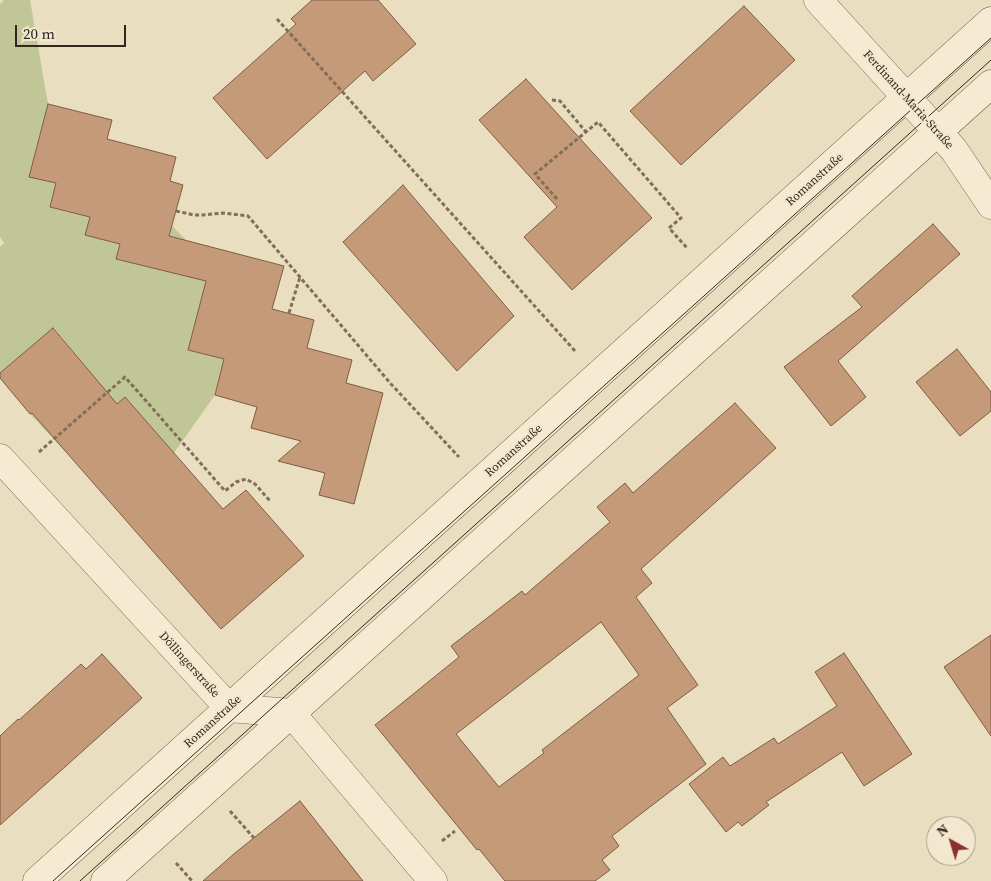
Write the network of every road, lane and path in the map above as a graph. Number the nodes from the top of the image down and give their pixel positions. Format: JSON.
{"nodes":[{"id":1,"x":818,"y":0,"type":"edge"},
{"id":2,"x":277,"y":19,"type":"dead end"},
{"id":3,"x":991,"y":21,"type":"edge"},
{"id":4,"x":991,"y":84,"type":"edge"},
{"id":5,"x":906,"y":97,"type":"junction"},
{"id":6,"x":552,"y":100,"type":"dead end"},
{"id":7,"x":586,"y":132,"type":"junction"},
{"id":8,"x":938,"y":132,"type":"junction"},
{"id":9,"x":557,"y":199,"type":"dead end"},
{"id":10,"x":991,"y":205,"type":"edge"},
{"id":11,"x":176,"y":211,"type":"dead end"},
{"id":12,"x":710,"y":274,"type":"junction"},
{"id":13,"x":300,"y":277,"type":"junction"},
{"id":14,"x":288,"y":314,"type":"dead end"},
{"id":15,"x":598,"y":376,"type":"junction"},
{"id":16,"x":460,"y":457,"type":"dead end"},
{"id":17,"x":7,"y":466,"type":"edge"},
{"id":18,"x":270,"y":501,"type":"dead end"},
{"id":19,"x":229,"y":708,"type":"junction"},
{"id":20,"x":292,"y":713,"type":"junction"},
{"id":21,"x":226,"y":807,"type":"dead end"},
{"id":22,"x":254,"y":838,"type":"dead end"},
{"id":23,"x":170,"y":857,"type":"dead end"},
{"id":24,"x":36,"y":881,"type":"edge"},
{"id":25,"x":105,"y":881,"type":"edge"},
{"id":26,"x":192,"y":881,"type":"edge"},
{"id":27,"x":433,"y":881,"type":"edge"}],
"edges":[{"from":1,"to":5,"type":"main road","name":"Ferdinand-Maria-Straße"},
{"from":2,"to":15,"type":"path"},
{"from":3,"to":5,"type":"main road","name":"Romanstraße"},
{"from":4,"to":8,"type":"main road"},
{"from":5,"to":8,"type":"main road","name":"Ferdinand-Maria-Straße"},
{"from":5,"to":12,"type":"main road","name":"Romanstraße"},
{"from":6,"to":7,"type":"path"},
{"from":7,"to":9,"type":"path"},
{"from":7,"to":12,"type":"path"},
{"from":8,"to":10,"type":"main road","name":"Ferdinand-Maria-Straße"},
{"from":8,"to":20,"type":"main road"},
{"from":11,"to":13,"type":"path"},
{"from":12,"to":15,"type":"main road","name":"Romanstraße"},
{"from":13,"to":14,"type":"path"},
{"from":13,"to":16,"type":"path"},
{"from":15,"to":19,"type":"main road","name":"Romanstraße"},
{"from":17,"to":18,"type":"path"},
{"from":17,"to":19,"type":"main road","name":"Döllingerstraße"},
{"from":19,"to":20,"type":"main road","name":"Döllingerstraße"},
{"from":19,"to":24,"type":"main road","name":"Romanstraße"},
{"from":20,"to":25,"type":"main road"},
{"from":20,"to":27,"type":"main road"},
{"from":21,"to":22,"type":"path"},
{"from":23,"to":26,"type":"path"}]}
